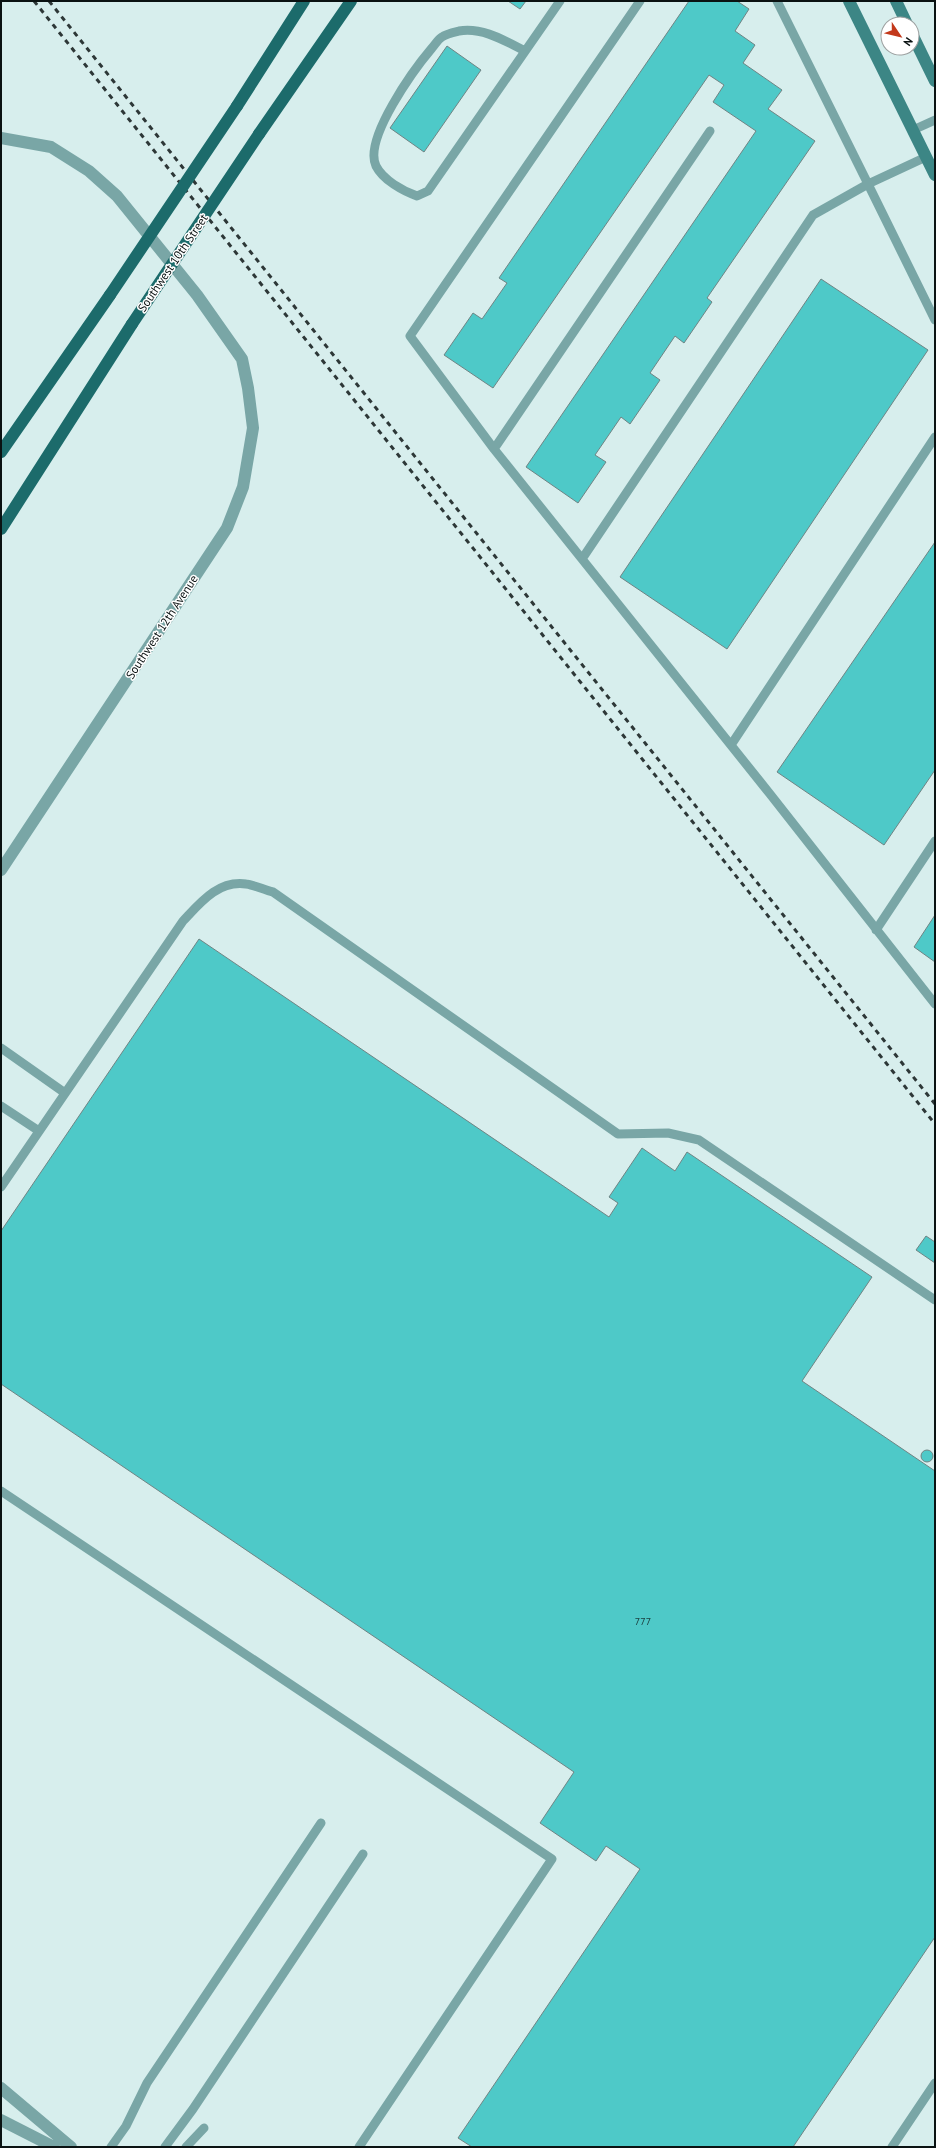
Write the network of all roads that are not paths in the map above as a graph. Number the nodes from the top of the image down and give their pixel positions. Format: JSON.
{"nodes":[{"id":1,"x":304,"y":1,"type":"edge"},
{"id":2,"x":351,"y":1,"type":"edge"},
{"id":3,"x":560,"y":1,"type":"edge"},
{"id":4,"x":640,"y":1,"type":"edge"},
{"id":5,"x":778,"y":1,"type":"edge"},
{"id":6,"x":849,"y":1,"type":"edge"},
{"id":7,"x":896,"y":1,"type":"edge"},
{"id":8,"x":903,"y":16,"type":"edge"},
{"id":9,"x":920,"y":50,"type":"edge"},
{"id":10,"x":525,"y":51,"type":"junction"},
{"id":11,"x":935,"y":81,"type":"edge"},
{"id":12,"x":935,"y":120,"type":"edge"},
{"id":13,"x":913,"y":130,"type":"junction"},
{"id":14,"x":710,"y":131,"type":"dead end"},
{"id":15,"x":1,"y":138,"type":"edge"},
{"id":16,"x":926,"y":157,"type":"junction"},
{"id":17,"x":935,"y":176,"type":"edge"},
{"id":18,"x":868,"y":184,"type":"junction"},
{"id":19,"x":935,"y":320,"type":"edge"},
{"id":20,"x":935,"y":437,"type":"edge"},
{"id":21,"x":494,"y":449,"type":"junction"},
{"id":22,"x":1,"y":452,"type":"edge"},
{"id":23,"x":1,"y":529,"type":"edge"},
{"id":24,"x":582,"y":559,"type":"junction"},
{"id":25,"x":730,"y":745,"type":"junction"},
{"id":26,"x":935,"y":841,"type":"edge"},
{"id":27,"x":1,"y":870,"type":"edge"},
{"id":28,"x":876,"y":930,"type":"junction"},
{"id":29,"x":935,"y":1004,"type":"edge"},
{"id":30,"x":1,"y":1048,"type":"edge"},
{"id":31,"x":65,"y":1093,"type":"junction"},
{"id":32,"x":1,"y":1106,"type":"edge"},
{"id":33,"x":39,"y":1131,"type":"junction"},
{"id":34,"x":1,"y":1187,"type":"edge"},
{"id":35,"x":935,"y":1300,"type":"edge"},
{"id":36,"x":1,"y":1491,"type":"edge"},
{"id":37,"x":321,"y":1823,"type":"dead end"},
{"id":38,"x":363,"y":1854,"type":"dead end"},
{"id":39,"x":935,"y":2083,"type":"edge"},
{"id":40,"x":1,"y":2088,"type":"edge"},
{"id":41,"x":1,"y":2120,"type":"edge"},
{"id":42,"x":204,"y":2128,"type":"dead end"},
{"id":43,"x":54,"y":2147,"type":"edge"},
{"id":44,"x":71,"y":2147,"type":"edge"},
{"id":45,"x":111,"y":2147,"type":"edge"},
{"id":46,"x":165,"y":2147,"type":"edge"},
{"id":47,"x":186,"y":2147,"type":"edge"},
{"id":48,"x":359,"y":2147,"type":"edge"},
{"id":49,"x":892,"y":2147,"type":"edge"}],
"edges":[{"from":1,"to":22,"type":"main road","bridge":true},
{"from":2,"to":23,"type":"main road","name":"Southwest 10th Street","bridge":true},
{"from":3,"to":10,"type":"lane"},
{"from":4,"to":21,"type":"lane"},
{"from":5,"to":18,"type":"lane"},
{"from":6,"to":13,"type":"street"},
{"from":7,"to":8,"type":"street"},
{"from":9,"to":11,"type":"street"},
{"from":10,"to":10,"type":"lane"},
{"from":12,"to":13,"type":"lane"},
{"from":13,"to":16,"type":"street"},
{"from":14,"to":21,"type":"lane"},
{"from":15,"to":27,"type":"street","name":"Southwest 12th Avenue"},
{"from":16,"to":17,"type":"street"},
{"from":16,"to":18,"type":"lane"},
{"from":18,"to":19,"type":"lane"},
{"from":18,"to":24,"type":"lane"},
{"from":20,"to":25,"type":"lane"},
{"from":21,"to":24,"type":"lane"},
{"from":24,"to":25,"type":"lane"},
{"from":25,"to":28,"type":"lane"},
{"from":26,"to":28,"type":"lane"},
{"from":28,"to":29,"type":"lane"},
{"from":30,"to":31,"type":"lane"},
{"from":31,"to":33,"type":"lane"},
{"from":31,"to":35,"type":"lane"},
{"from":32,"to":33,"type":"lane"},
{"from":33,"to":34,"type":"lane"},
{"from":36,"to":48,"type":"lane"},
{"from":37,"to":45,"type":"lane"},
{"from":38,"to":46,"type":"lane"},
{"from":39,"to":49,"type":"lane"},
{"from":40,"to":44,"type":"street"},
{"from":41,"to":43,"type":"street"},
{"from":42,"to":47,"type":"lane"}]}
